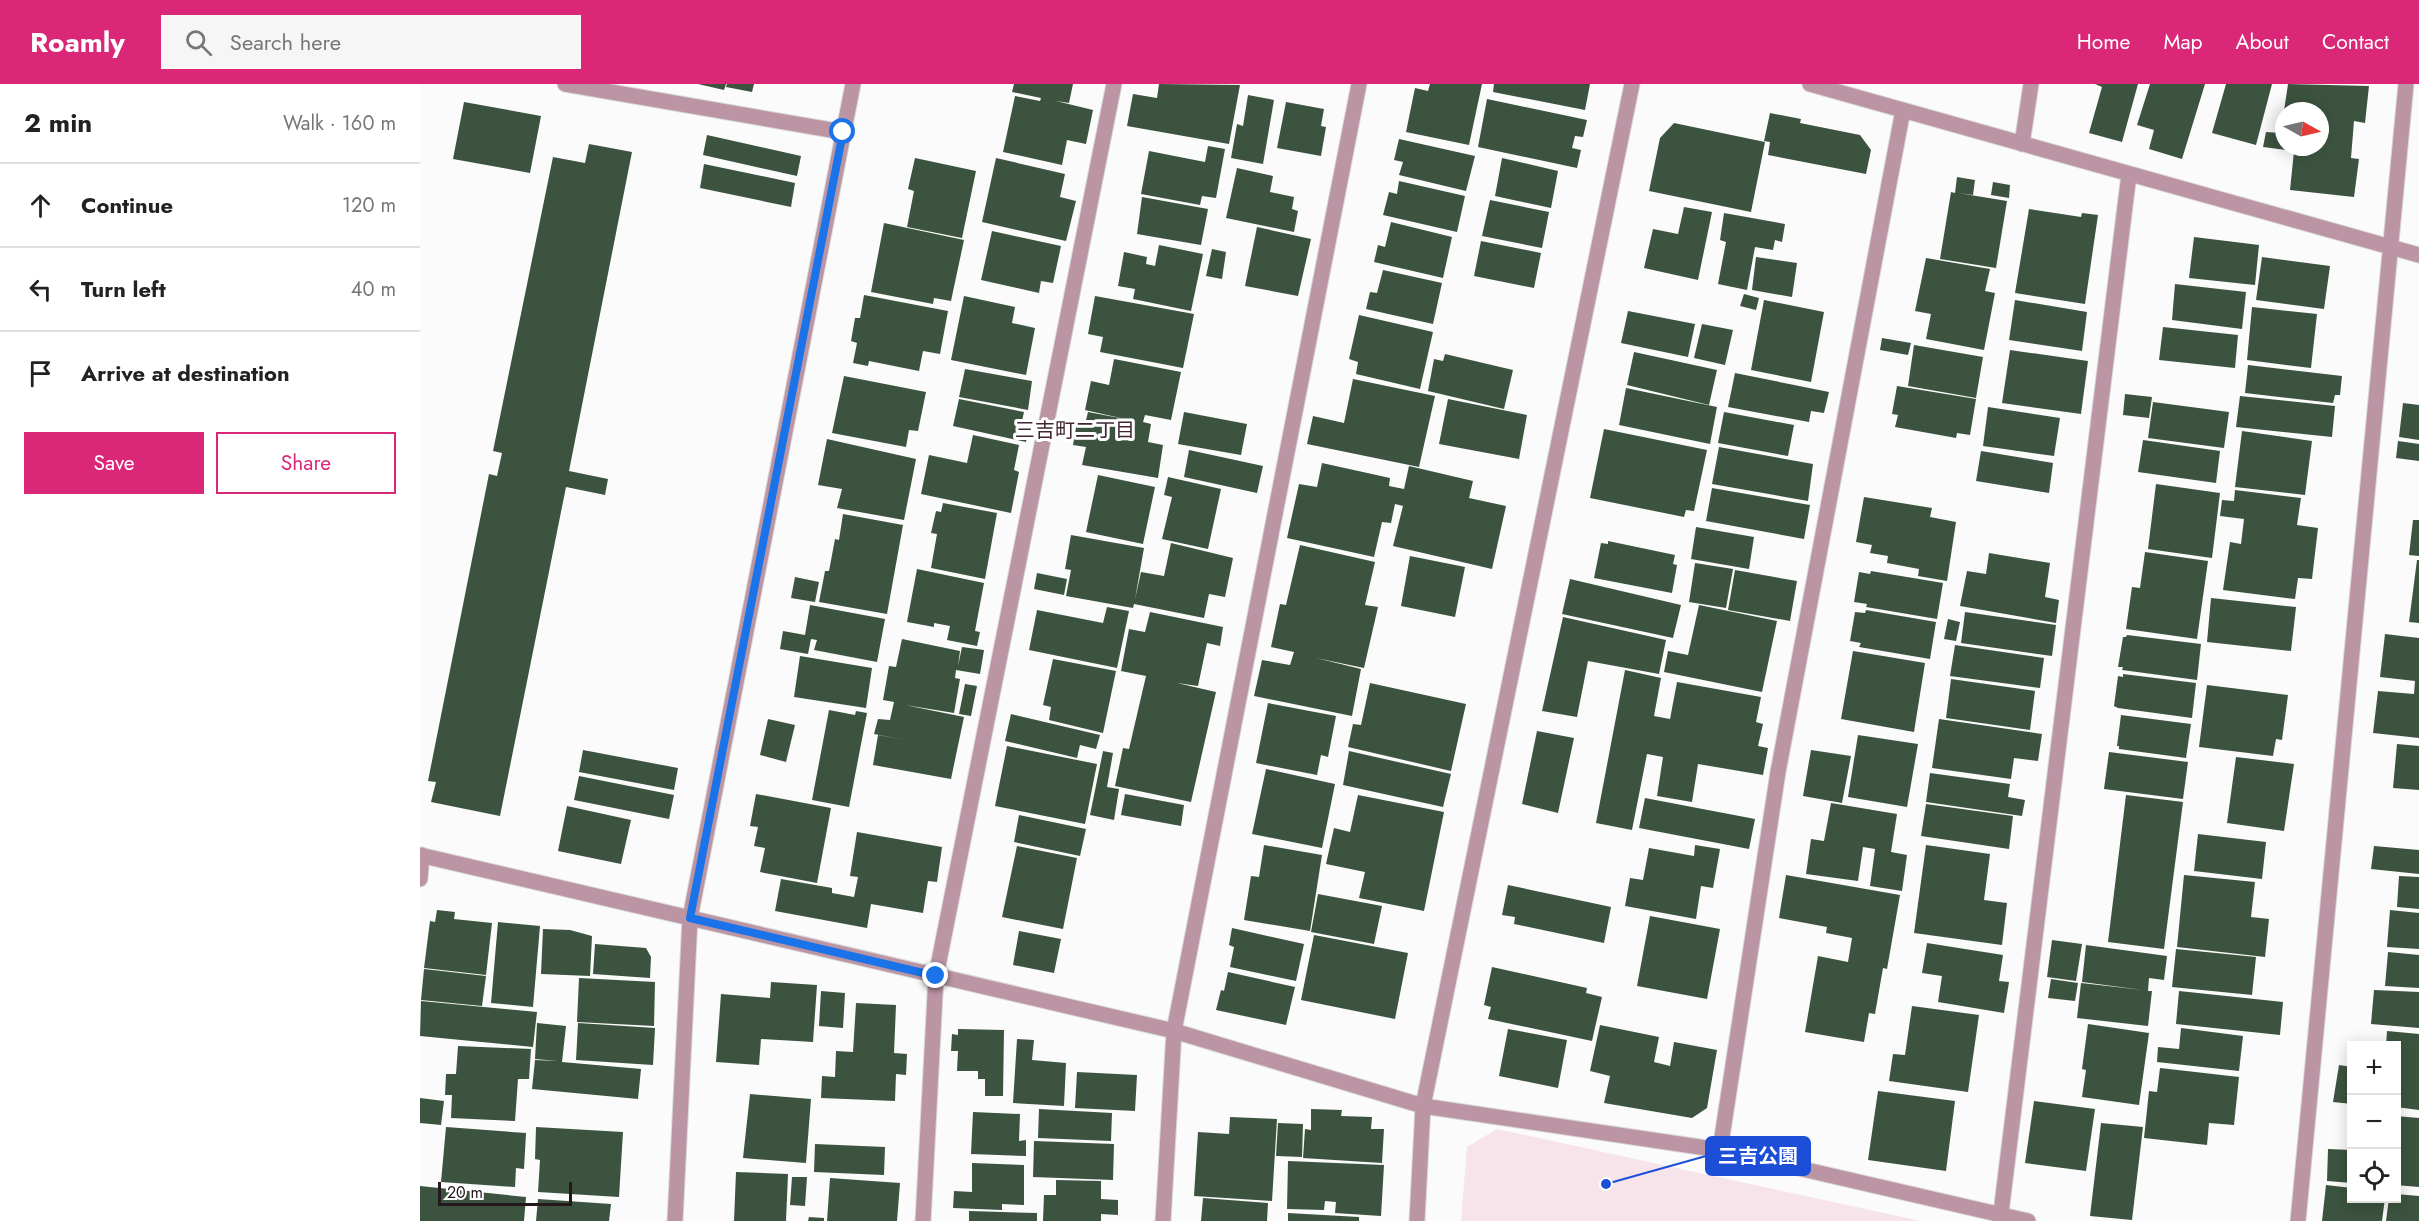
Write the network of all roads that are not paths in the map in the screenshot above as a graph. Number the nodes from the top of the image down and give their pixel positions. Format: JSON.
{"nodes":[{"id":1,"x":565,"y":84,"type":"edge"},
{"id":2,"x":853,"y":84,"type":"edge"},
{"id":3,"x":1114,"y":84,"type":"edge"},
{"id":4,"x":1359,"y":84,"type":"edge"},
{"id":5,"x":1632,"y":84,"type":"edge"},
{"id":6,"x":1810,"y":84,"type":"edge"},
{"id":7,"x":2031,"y":84,"type":"edge"},
{"id":8,"x":2406,"y":84,"type":"edge"},
{"id":9,"x":1903,"y":110,"type":"junction"},
{"id":10,"x":843,"y":132,"type":"junction"},
{"id":11,"x":2022,"y":144,"type":"junction"},
{"id":12,"x":2129,"y":174,"type":"junction"},
{"id":13,"x":2390,"y":247,"type":"junction"},
{"id":14,"x":2419,"y":255,"type":"edge"},
{"id":15,"x":421,"y":855,"type":"edge"},
{"id":16,"x":420,"y":879,"type":"edge"},
{"id":17,"x":690,"y":918,"type":"junction"},
{"id":18,"x":936,"y":976,"type":"junction"},
{"id":19,"x":1174,"y":1031,"type":"junction"},
{"id":20,"x":1423,"y":1106,"type":"junction"},
{"id":21,"x":1720,"y":1150,"type":"junction"},
{"id":22,"x":2000,"y":1217,"type":"edge"},
{"id":23,"x":675,"y":1221,"type":"edge"},
{"id":24,"x":923,"y":1221,"type":"edge"},
{"id":25,"x":1163,"y":1221,"type":"edge"},
{"id":26,"x":1417,"y":1221,"type":"edge"},
{"id":27,"x":2028,"y":1221,"type":"edge"},
{"id":28,"x":2298,"y":1221,"type":"edge"}],
"edges":[{"from":1,"to":10,"type":"street"},
{"from":2,"to":10,"type":"street"},
{"from":3,"to":18,"type":"street"},
{"from":4,"to":19,"type":"street"},
{"from":5,"to":20,"type":"street"},
{"from":6,"to":9,"type":"street"},
{"from":7,"to":11,"type":"street"},
{"from":8,"to":13,"type":"street"},
{"from":9,"to":11,"type":"street"},
{"from":9,"to":21,"type":"street"},
{"from":10,"to":17,"type":"street"},
{"from":11,"to":12,"type":"street"},
{"from":12,"to":13,"type":"street"},
{"from":12,"to":22,"type":"street"},
{"from":13,"to":14,"type":"street"},
{"from":13,"to":28,"type":"street"},
{"from":15,"to":16,"type":"street"},
{"from":15,"to":17,"type":"street"},
{"from":17,"to":18,"type":"street"},
{"from":17,"to":23,"type":"street"},
{"from":18,"to":19,"type":"street"},
{"from":18,"to":24,"type":"street"},
{"from":19,"to":20,"type":"street"},
{"from":19,"to":25,"type":"street"},
{"from":20,"to":21,"type":"street"},
{"from":20,"to":26,"type":"street"},
{"from":21,"to":22,"type":"street"},
{"from":22,"to":27,"type":"street"}]}
